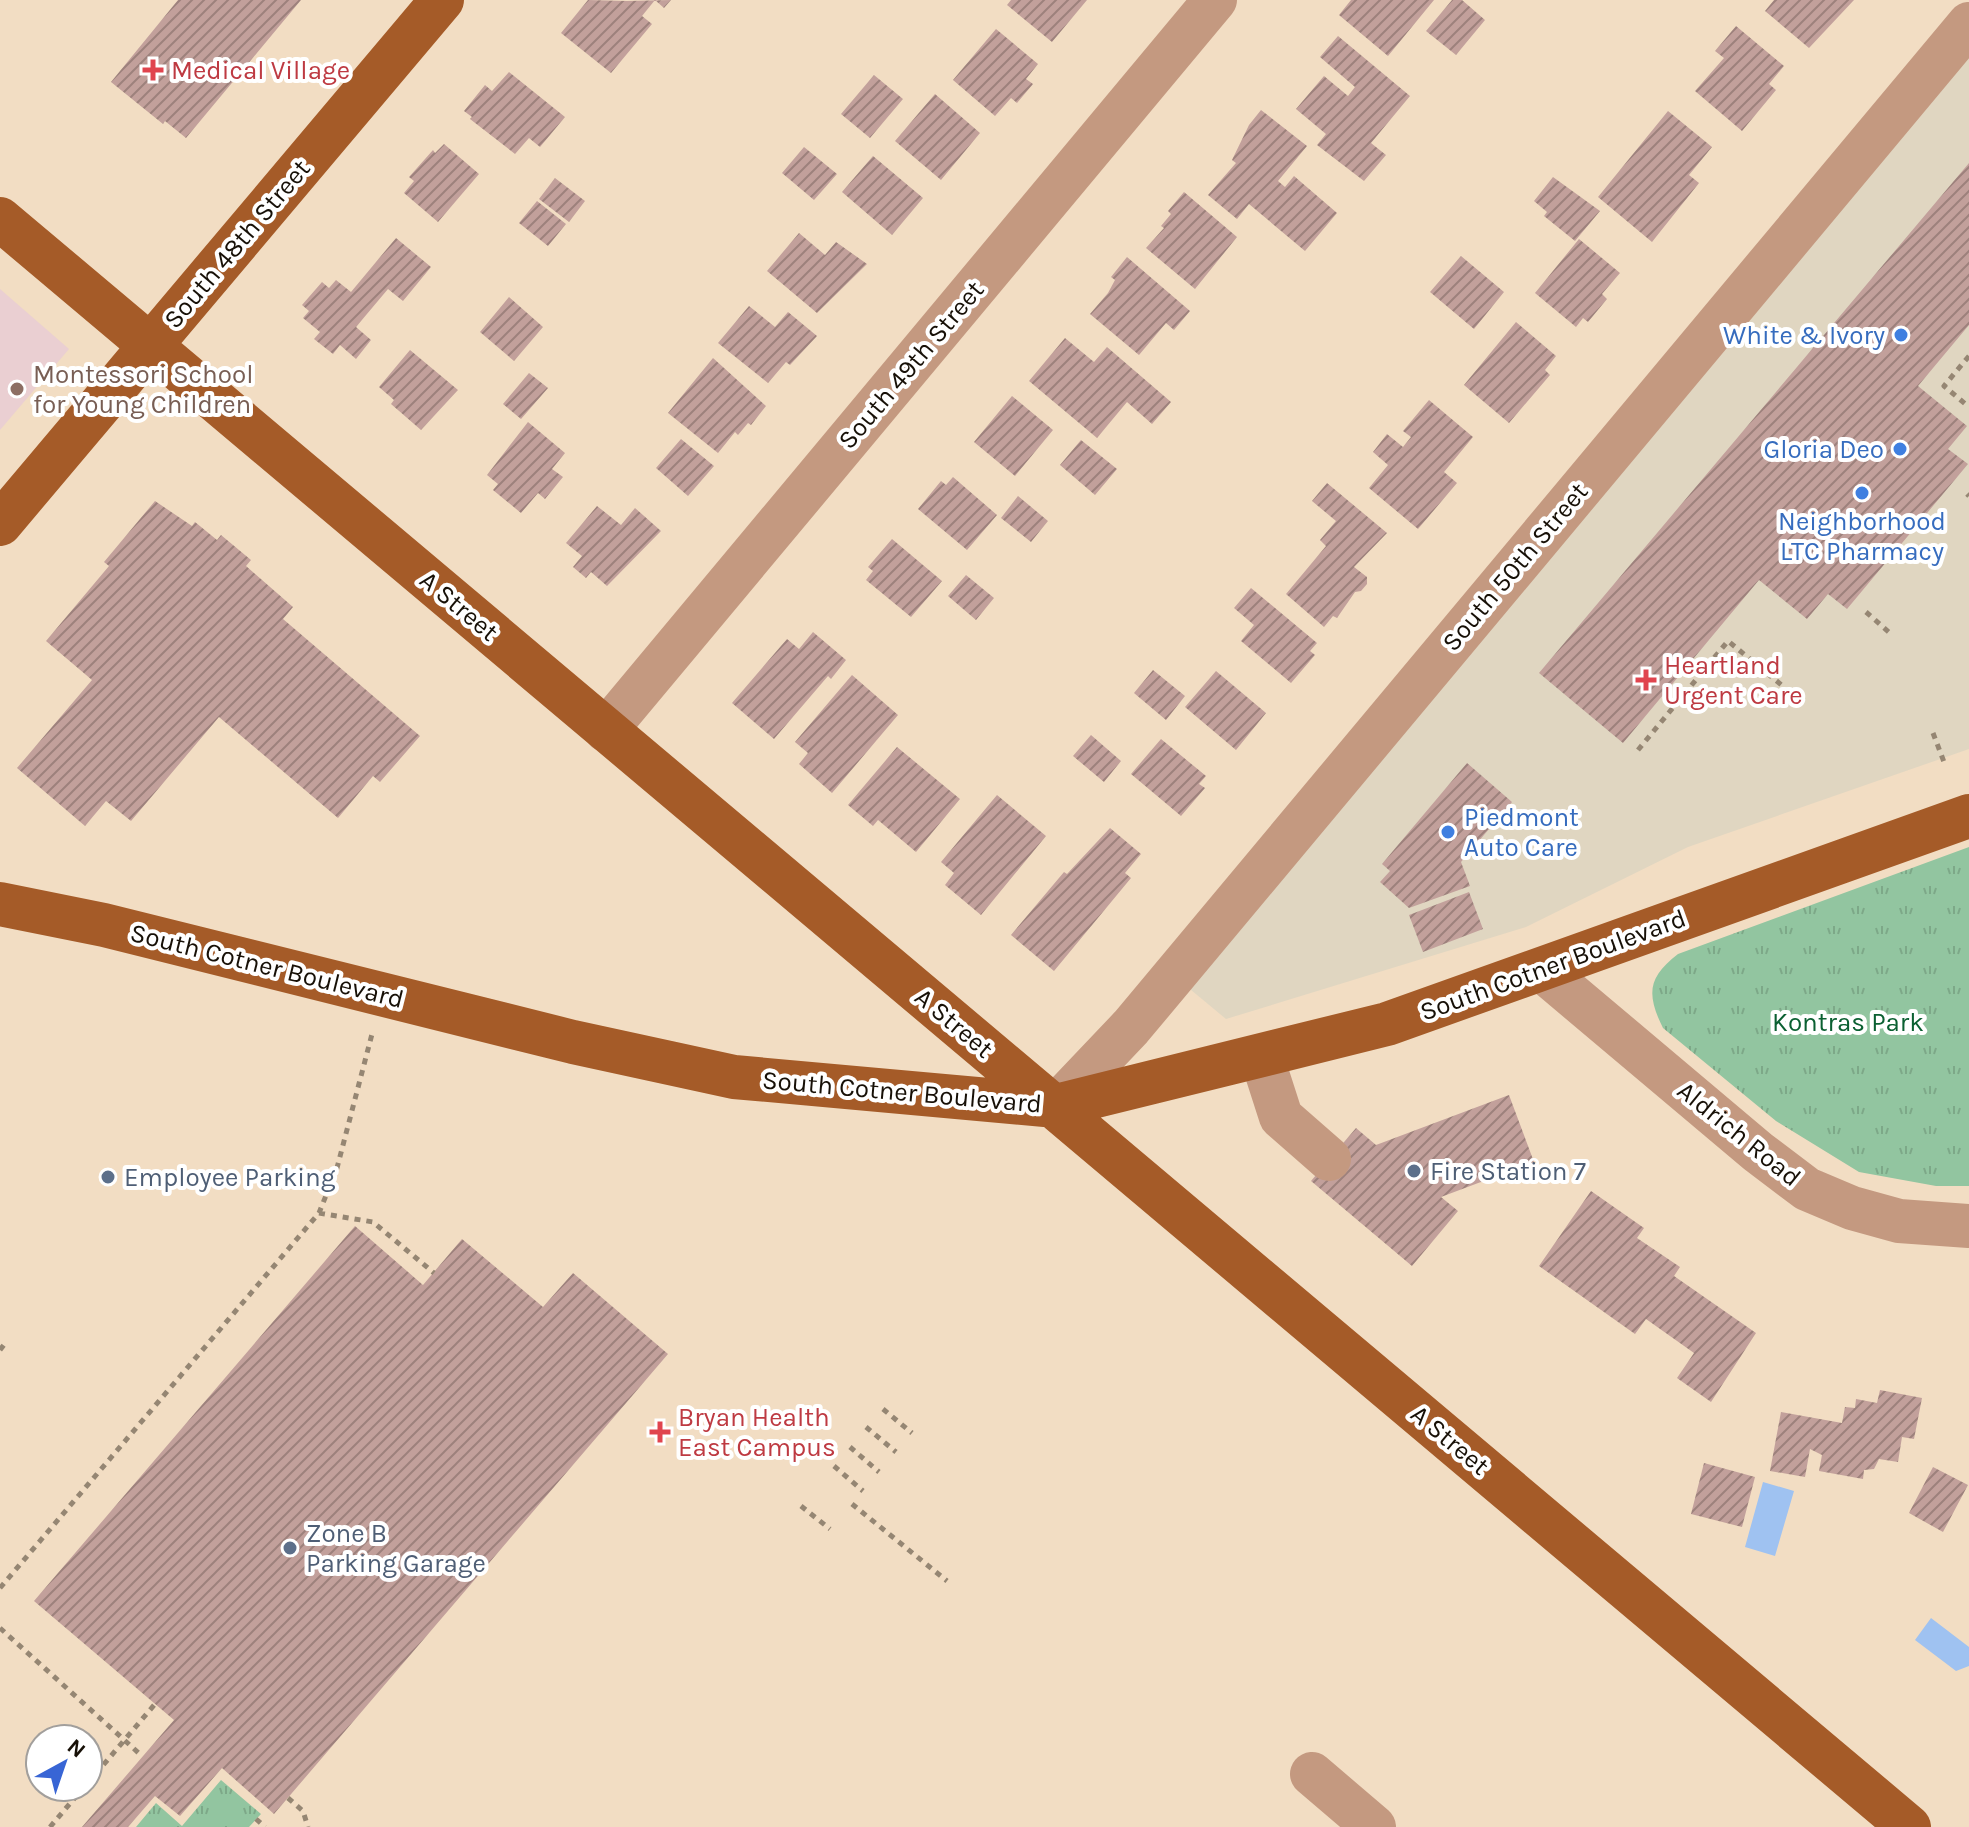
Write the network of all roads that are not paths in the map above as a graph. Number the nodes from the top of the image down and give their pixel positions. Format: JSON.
{"nodes":[{"id":1,"x":442,"y":0,"type":"edge"},
{"id":2,"x":1215,"y":0,"type":"edge"},
{"id":3,"x":1969,"y":24,"type":"edge"},
{"id":4,"x":0,"y":219,"type":"edge"},
{"id":5,"x":151,"y":347,"type":"junction"},
{"id":6,"x":0,"y":524,"type":"edge"},
{"id":7,"x":606,"y":730,"type":"junction"},
{"id":8,"x":1969,"y":816,"type":"edge"},
{"id":9,"x":0,"y":904,"type":"edge"},
{"id":10,"x":1542,"y":970,"type":"junction"},
{"id":11,"x":1262,"y":1058,"type":"junction"},
{"id":12,"x":1056,"y":1106,"type":"junction"},
{"id":13,"x":1329,"y":1159,"type":"dead end"},
{"id":14,"x":1969,"y":1226,"type":"edge"},
{"id":15,"x":1312,"y":1774,"type":"dead end"},
{"id":16,"x":1374,"y":1827,"type":"edge"},
{"id":17,"x":1909,"y":1827,"type":"edge"}],
"edges":[{"from":1,"to":5,"type":"main road","name":"South 48th Street"},
{"from":2,"to":7,"type":"street","name":"South 49th Street"},
{"from":3,"to":12,"type":"street","name":"South 50th Street"},
{"from":4,"to":5,"type":"main road","name":"A Street"},
{"from":5,"to":6,"type":"main road","name":"South 48th Street"},
{"from":5,"to":7,"type":"main road","name":"A Street"},
{"from":7,"to":12,"type":"main road","name":"A Street"},
{"from":8,"to":10,"type":"main road","name":"South Cotner Boulevard"},
{"from":9,"to":12,"type":"main road","name":"South Cotner Boulevard"},
{"from":10,"to":11,"type":"main road","name":"South Cotner Boulevard"},
{"from":10,"to":14,"type":"street","name":"Aldrich Road"},
{"from":11,"to":12,"type":"main road","name":"South Cotner Boulevard"},
{"from":11,"to":13,"type":"street"},
{"from":12,"to":17,"type":"main road","name":"A Street"},
{"from":15,"to":16,"type":"street"}]}
